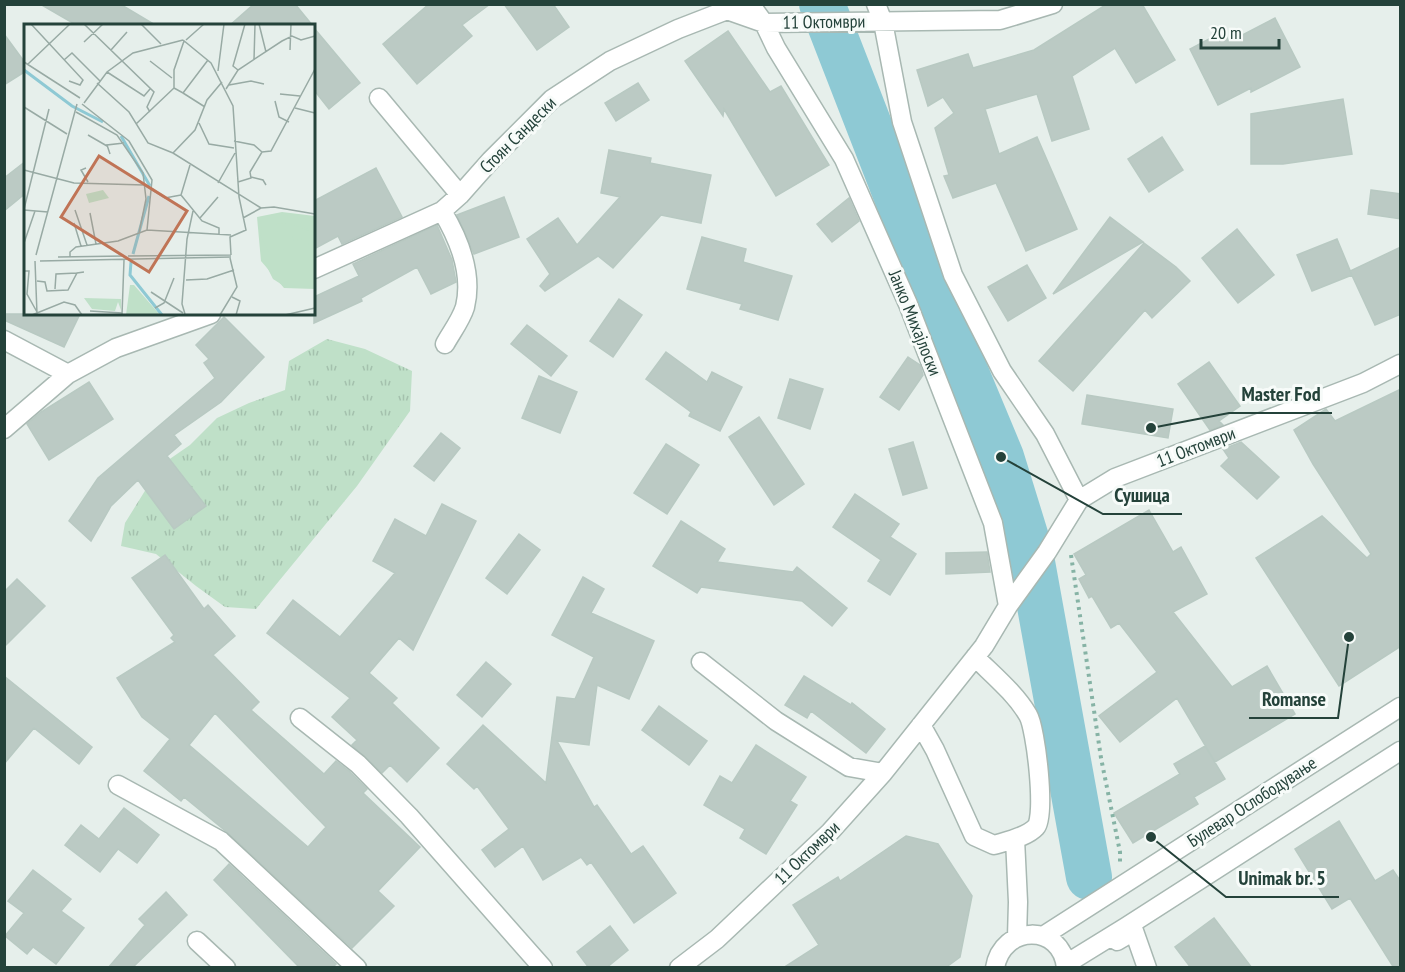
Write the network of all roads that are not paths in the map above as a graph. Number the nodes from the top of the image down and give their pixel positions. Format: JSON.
{"nodes":[{"id":1,"x":750,"y":4,"type":"edge"},
{"id":2,"x":876,"y":4,"type":"edge"},
{"id":3,"x":1053,"y":4,"type":"edge"},
{"id":4,"x":883,"y":22,"type":"junction"},
{"id":5,"x":764,"y":23,"type":"junction"},
{"id":6,"x":379,"y":98,"type":"dead end"},
{"id":7,"x":460,"y":195,"type":"junction"},
{"id":8,"x":442,"y":211,"type":"junction"},
{"id":9,"x":315,"y":269,"type":"edge"},
{"id":10,"x":208,"y":315,"type":"edge"},
{"id":11,"x":4,"y":340,"type":"edge"},
{"id":12,"x":445,"y":344,"type":"dead end"},
{"id":13,"x":1401,"y":364,"type":"edge"},
{"id":14,"x":68,"y":374,"type":"junction"},
{"id":15,"x":4,"y":429,"type":"edge"},
{"id":16,"x":1079,"y":500,"type":"junction"},
{"id":17,"x":1008,"y":606,"type":"junction"},
{"id":18,"x":975,"y":657,"type":"junction"},
{"id":19,"x":701,"y":662,"type":"dead end"},
{"id":20,"x":1401,"y":707,"type":"edge"},
{"id":21,"x":300,"y":718,"type":"dead end"},
{"id":22,"x":921,"y":725,"type":"junction"},
{"id":23,"x":1401,"y":751,"type":"edge"},
{"id":24,"x":883,"y":773,"type":"junction"},
{"id":25,"x":118,"y":785,"type":"dead end"},
{"id":26,"x":1015,"y":838,"type":"junction"},
{"id":27,"x":1024,"y":938,"type":"junction"},
{"id":28,"x":197,"y":941,"type":"dead end"},
{"id":29,"x":1072,"y":966,"type":"edge"},
{"id":30,"x":994,"y":967,"type":"edge"},
{"id":31,"x":226,"y":968,"type":"edge"},
{"id":32,"x":357,"y":968,"type":"edge"},
{"id":33,"x":543,"y":968,"type":"edge"},
{"id":34,"x":679,"y":968,"type":"edge"},
{"id":35,"x":1147,"y":968,"type":"edge"}],
"edges":[{"from":1,"to":5,"type":"street","name":"Јанко Михајлоски"},
{"from":2,"to":4,"type":"street"},
{"from":3,"to":4,"type":"street","name":"11 Октомври"},
{"from":4,"to":5,"type":"street","name":"11 Октомври"},
{"from":4,"to":16,"type":"street"},
{"from":5,"to":7,"type":"street","name":"Стоян Сандески"},
{"from":5,"to":17,"type":"street","name":"Јанко Михајлоски"},
{"from":6,"to":7,"type":"street"},
{"from":7,"to":8,"type":"street","name":"Стоян Сандески"},
{"from":8,"to":9,"type":"street","name":"Стоян Сандески"},
{"from":8,"to":12,"type":"street"},
{"from":10,"to":14,"type":"street"},
{"from":11,"to":14,"type":"street"},
{"from":13,"to":16,"type":"street","name":"11 Октомври"},
{"from":14,"to":15,"type":"street"},
{"from":16,"to":17,"type":"street","name":"11 Октомври"},
{"from":17,"to":18,"type":"street"},
{"from":18,"to":22,"type":"street"},
{"from":18,"to":26,"type":"street"},
{"from":19,"to":24,"type":"street"},
{"from":20,"to":27,"type":"street","name":"Булевар Ослободување"},
{"from":21,"to":33,"type":"street"},
{"from":22,"to":24,"type":"street","name":"11 Октомври"},
{"from":22,"to":26,"type":"street"},
{"from":23,"to":29,"type":"street","name":"Булевар Ослободување"},
{"from":24,"to":34,"type":"street","name":"11 Октомври"},
{"from":25,"to":32,"type":"street"},
{"from":26,"to":27,"type":"street"},
{"from":27,"to":29,"type":"street"},
{"from":27,"to":30,"type":"street"},
{"from":28,"to":31,"type":"street"},
{"from":29,"to":35,"type":"street"}]}
